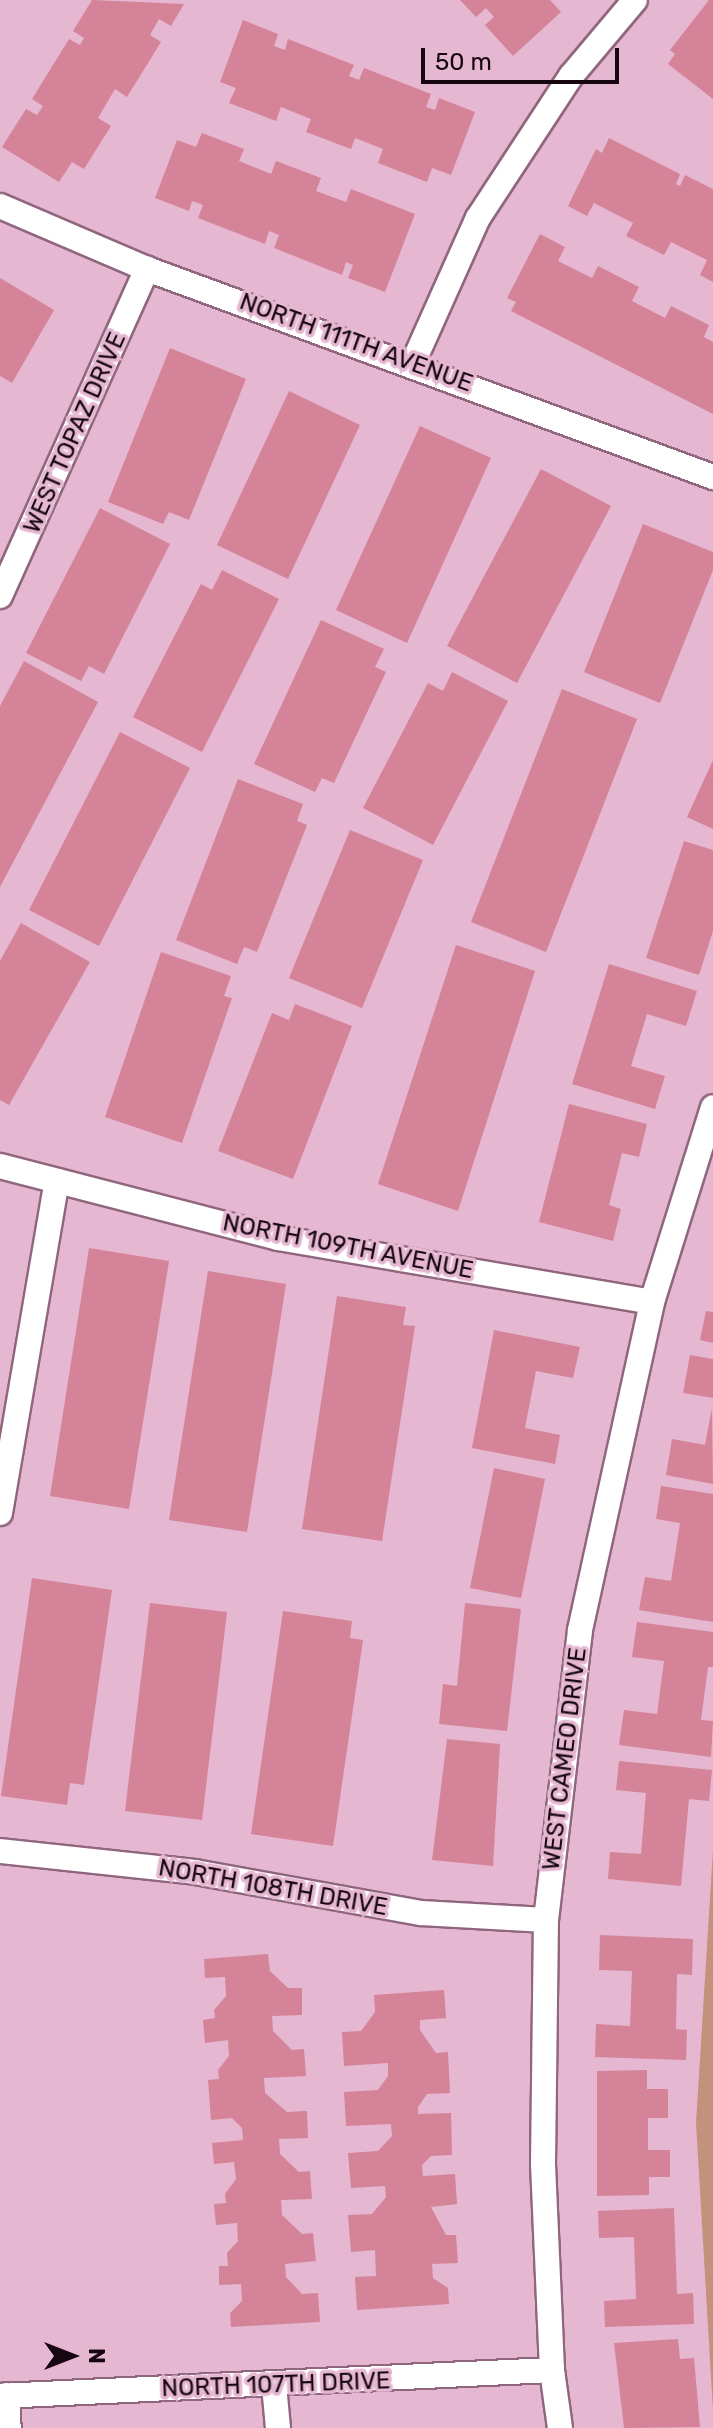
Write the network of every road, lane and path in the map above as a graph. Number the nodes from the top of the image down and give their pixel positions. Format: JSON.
{"nodes":[{"id":1,"x":635,"y":0,"type":"edge"},
{"id":2,"x":0,"y":206,"type":"edge"},
{"id":3,"x":147,"y":269,"type":"junction"},
{"id":4,"x":413,"y":363,"type":"junction"},
{"id":5,"x":713,"y":477,"type":"edge"},
{"id":6,"x":0,"y":596,"type":"edge"},
{"id":7,"x":713,"y":1107,"type":"edge"},
{"id":8,"x":0,"y":1166,"type":"edge"},
{"id":9,"x":57,"y":1181,"type":"junction"},
{"id":10,"x":652,"y":1302,"type":"junction"},
{"id":11,"x":0,"y":1513,"type":"edge"},
{"id":12,"x":0,"y":1851,"type":"edge"},
{"id":13,"x":546,"y":1920,"type":"junction"},
{"id":14,"x":552,"y":2370,"type":"junction"},
{"id":15,"x":274,"y":2385,"type":"junction"},
{"id":16,"x":4,"y":2396,"type":"edge"},
{"id":17,"x":9,"y":2428,"type":"edge"},
{"id":18,"x":278,"y":2428,"type":"edge"},
{"id":19,"x":560,"y":2428,"type":"edge"}],
"edges":[{"from":1,"to":4,"type":"street"},
{"from":2,"to":3,"type":"street","name":"NORTH 111TH AVENUE"},
{"from":3,"to":4,"type":"street","name":"NORTH 111TH AVENUE"},
{"from":3,"to":6,"type":"street","name":"WEST TOPAZ DRIVE"},
{"from":4,"to":5,"type":"street","name":"NORTH 111TH AVENUE"},
{"from":7,"to":10,"type":"street","name":"WEST CAMEO DRIVE"},
{"from":8,"to":9,"type":"street","name":"NORTH 109TH AVENUE"},
{"from":9,"to":10,"type":"street","name":"NORTH 109TH AVENUE"},
{"from":9,"to":11,"type":"street"},
{"from":10,"to":13,"type":"street","name":"WEST CAMEO DRIVE"},
{"from":12,"to":13,"type":"street","name":"NORTH 108TH DRIVE"},
{"from":13,"to":14,"type":"street","name":"WEST CAMEO DRIVE"},
{"from":14,"to":15,"type":"street","name":"NORTH 107TH DRIVE"},
{"from":14,"to":19,"type":"street","name":"WEST CAMEO DRIVE"},
{"from":15,"to":16,"type":"street","name":"NORTH 107TH DRIVE"},
{"from":15,"to":18,"type":"street"},
{"from":16,"to":17,"type":"street"}]}
